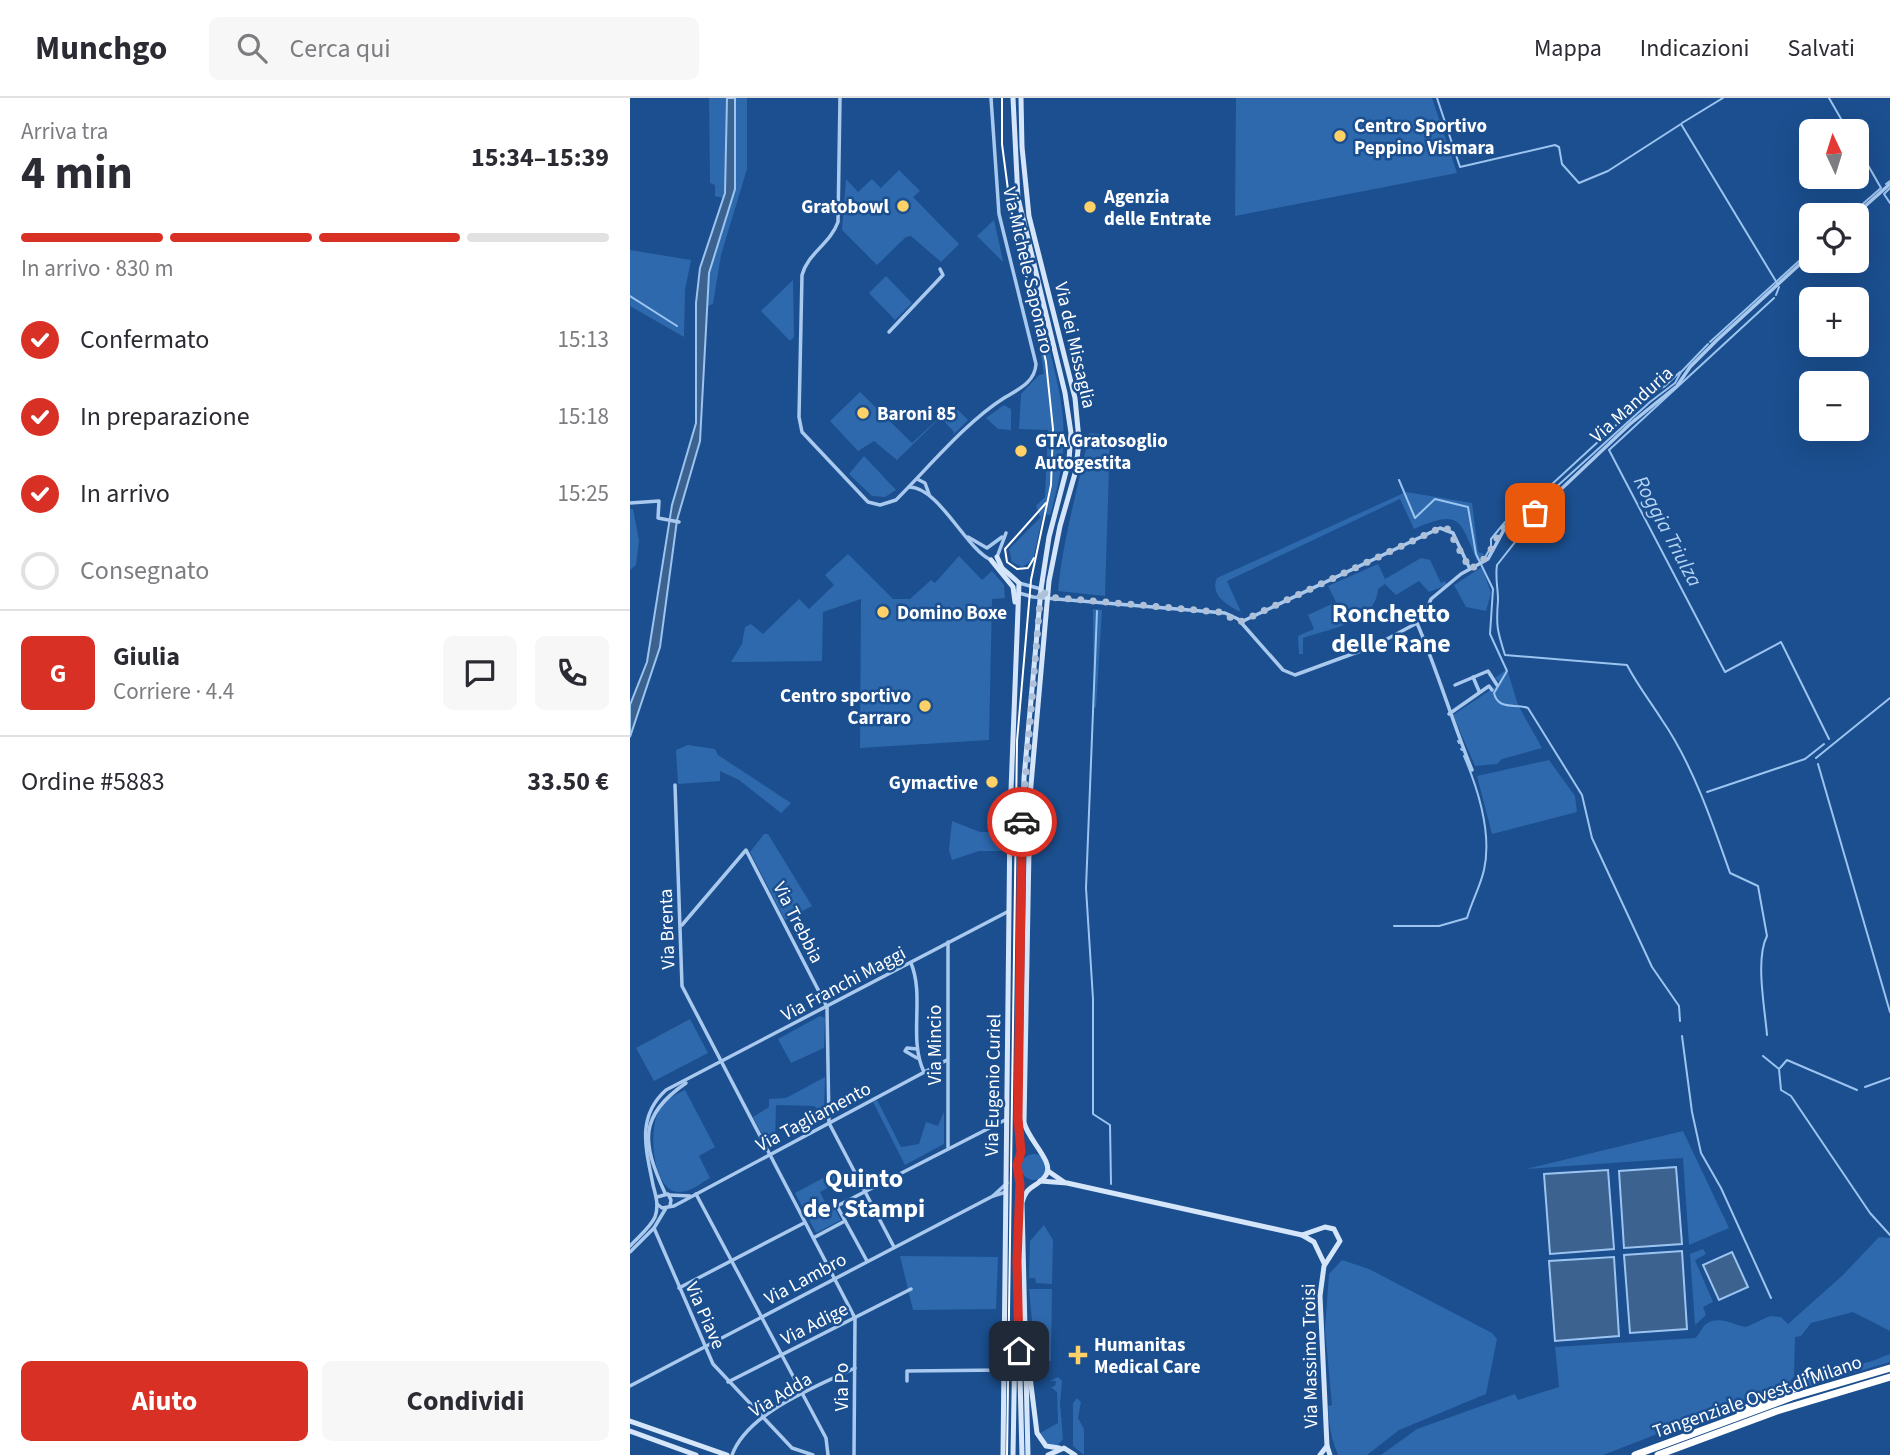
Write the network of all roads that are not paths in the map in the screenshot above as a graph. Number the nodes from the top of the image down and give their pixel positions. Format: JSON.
{"nodes":[{"id":1,"x":841,"y":98,"type":"edge"},
{"id":2,"x":991,"y":98,"type":"edge"},
{"id":3,"x":1013,"y":98,"type":"edge"},
{"id":4,"x":1021,"y":98,"type":"edge"},
{"id":5,"x":1890,"y":184,"type":"edge"},
{"id":6,"x":1869,"y":203,"type":"edge"},
{"id":7,"x":1799,"y":265,"type":"edge"},
{"id":8,"x":940,"y":269,"type":"dead end"},
{"id":9,"x":889,"y":332,"type":"dead end"},
{"id":10,"x":926,"y":471,"type":"junction"},
{"id":11,"x":917,"y":479,"type":"junction"},
{"id":12,"x":925,"y":483,"type":"junction"},
{"id":13,"x":909,"y":487,"type":"junction"},
{"id":14,"x":920,"y":487,"type":"junction"},
{"id":15,"x":929,"y":494,"type":"junction"},
{"id":16,"x":630,"y":503,"type":"edge"},
{"id":17,"x":680,"y":522,"type":"dead end"},
{"id":18,"x":968,"y":537,"type":"junction"},
{"id":19,"x":989,"y":547,"type":"junction"},
{"id":20,"x":984,"y":554,"type":"junction"},
{"id":21,"x":995,"y":556,"type":"junction"},
{"id":22,"x":1470,"y":569,"type":"junction"},
{"id":23,"x":1019,"y":583,"type":"junction"},
{"id":24,"x":1013,"y":587,"type":"junction"},
{"id":25,"x":1041,"y":589,"type":"junction"},
{"id":26,"x":1019,"y":593,"type":"junction"},
{"id":27,"x":1048,"y":597,"type":"junction"},
{"id":28,"x":1040,"y":598,"type":"junction"},
{"id":29,"x":1240,"y":622,"type":"junction"},
{"id":30,"x":1417,"y":623,"type":"junction"},
{"id":31,"x":1016,"y":626,"type":"junction"},
{"id":32,"x":1472,"y":677,"type":"junction"},
{"id":33,"x":1455,"y":685,"type":"dead end"},
{"id":34,"x":1497,"y":685,"type":"dead end"},
{"id":35,"x":1492,"y":690,"type":"dead end"},
{"id":36,"x":1479,"y":691,"type":"junction"},
{"id":37,"x":1449,"y":714,"type":"junction"},
{"id":38,"x":1472,"y":770,"type":"dead end"},
{"id":39,"x":675,"y":785,"type":"dead end"},
{"id":40,"x":1009,"y":911,"type":"junction"},
{"id":41,"x":680,"y":926,"type":"junction"},
{"id":42,"x":948,"y":942,"type":"junction"},
{"id":43,"x":911,"y":963,"type":"junction"},
{"id":44,"x":827,"y":1007,"type":"junction"},
{"id":45,"x":917,"y":1049,"type":"junction"},
{"id":46,"x":917,"y":1058,"type":"junction"},
{"id":47,"x":947,"y":1060,"type":"junction"},
{"id":48,"x":722,"y":1063,"type":"junction"},
{"id":49,"x":923,"y":1072,"type":"junction"},
{"id":50,"x":690,"y":1079,"type":"junction"},
{"id":51,"x":1007,"y":1119,"type":"junction"},
{"id":52,"x":829,"y":1123,"type":"junction"},
{"id":53,"x":948,"y":1148,"type":"junction"},
{"id":54,"x":1039,"y":1152,"type":"junction"},
{"id":55,"x":769,"y":1155,"type":"junction"},
{"id":56,"x":1020,"y":1157,"type":"junction"},
{"id":57,"x":1048,"y":1171,"type":"junction"},
{"id":58,"x":1020,"y":1176,"type":"junction"},
{"id":59,"x":1039,"y":1181,"type":"junction"},
{"id":60,"x":1007,"y":1183,"type":"junction"},
{"id":61,"x":1067,"y":1183,"type":"junction"},
{"id":62,"x":865,"y":1192,"type":"junction"},
{"id":63,"x":1006,"y":1192,"type":"junction"},
{"id":64,"x":666,"y":1194,"type":"junction"},
{"id":65,"x":694,"y":1194,"type":"junction"},
{"id":66,"x":993,"y":1196,"type":"junction"},
{"id":67,"x":657,"y":1197,"type":"junction"},
{"id":68,"x":1006,"y":1201,"type":"junction"},
{"id":69,"x":657,"y":1204,"type":"junction"},
{"id":70,"x":668,"y":1207,"type":"junction"},
{"id":71,"x":845,"y":1221,"type":"junction"},
{"id":72,"x":805,"y":1223,"type":"junction"},
{"id":73,"x":654,"y":1228,"type":"junction"},
{"id":74,"x":1317,"y":1232,"type":"junction"},
{"id":75,"x":1301,"y":1235,"type":"junction"},
{"id":76,"x":815,"y":1237,"type":"junction"},
{"id":77,"x":1314,"y":1242,"type":"junction"},
{"id":78,"x":631,"y":1247,"type":"edge"},
{"id":79,"x":894,"y":1247,"type":"junction"},
{"id":80,"x":1321,"y":1252,"type":"junction"},
{"id":81,"x":1332,"y":1252,"type":"junction"},
{"id":82,"x":732,"y":1261,"type":"junction"},
{"id":83,"x":867,"y":1261,"type":"junction"},
{"id":84,"x":1324,"y":1266,"type":"junction"},
{"id":85,"x":834,"y":1278,"type":"junction"},
{"id":86,"x":679,"y":1288,"type":"junction"},
{"id":87,"x":911,"y":1289,"type":"dead end"},
{"id":88,"x":1017,"y":1300,"type":"junction"},
{"id":89,"x":761,"y":1317,"type":"junction"},
{"id":90,"x":855,"y":1318,"type":"junction"},
{"id":91,"x":704,"y":1348,"type":"junction"},
{"id":92,"x":1028,"y":1348,"type":"dead end"},
{"id":93,"x":782,"y":1355,"type":"junction"},
{"id":94,"x":855,"y":1368,"type":"junction"},
{"id":95,"x":1890,"y":1368,"type":"edge"},
{"id":96,"x":1004,"y":1370,"type":"junction"},
{"id":97,"x":1809,"y":1371,"type":"dead end"},
{"id":98,"x":1890,"y":1377,"type":"edge"},
{"id":99,"x":907,"y":1381,"type":"dead end"},
{"id":100,"x":728,"y":1382,"type":"junction"},
{"id":101,"x":630,"y":1387,"type":"edge"},
{"id":102,"x":802,"y":1395,"type":"junction"},
{"id":103,"x":762,"y":1417,"type":"junction"},
{"id":104,"x":630,"y":1421,"type":"edge"},
{"id":105,"x":1710,"y":1425,"type":"junction"},
{"id":106,"x":630,"y":1431,"type":"edge"},
{"id":107,"x":1327,"y":1446,"type":"junction"},
{"id":108,"x":1059,"y":1448,"type":"junction"},
{"id":109,"x":696,"y":1455,"type":"edge"},
{"id":110,"x":730,"y":1455,"type":"edge"},
{"id":111,"x":813,"y":1455,"type":"edge"},
{"id":112,"x":828,"y":1455,"type":"edge"},
{"id":113,"x":855,"y":1455,"type":"edge"},
{"id":114,"x":1003,"y":1455,"type":"edge"},
{"id":115,"x":1013,"y":1455,"type":"edge"},
{"id":116,"x":1022,"y":1455,"type":"edge"},
{"id":117,"x":1028,"y":1455,"type":"edge"},
{"id":118,"x":1048,"y":1455,"type":"edge"},
{"id":119,"x":1075,"y":1455,"type":"edge"},
{"id":120,"x":1320,"y":1455,"type":"edge"},
{"id":121,"x":1330,"y":1455,"type":"edge"},
{"id":122,"x":1635,"y":1455,"type":"edge"},
{"id":123,"x":1658,"y":1455,"type":"edge"}],
"edges":[{"from":1,"to":13,"type":"street"},
{"from":2,"to":10,"type":"street","name":"Via Michele Saponaro"},
{"from":3,"to":25,"type":"main road","name":"Via dei Missaglia"},
{"from":4,"to":27,"type":"main road","name":"Via dei Missaglia"},
{"from":5,"to":6,"type":"street"},
{"from":7,"to":22,"type":"street","name":"Via Manduria"},
{"from":8,"to":9,"type":"street"},
{"from":10,"to":11,"type":"street","name":"Via Michele Saponaro"},
{"from":10,"to":12,"type":"street"},
{"from":11,"to":12,"type":"street"},
{"from":11,"to":13,"type":"street","name":"Via Michele Saponaro"},
{"from":11,"to":14,"type":"street"},
{"from":12,"to":15,"type":"street"},
{"from":13,"to":14,"type":"street"},
{"from":14,"to":15,"type":"street"},
{"from":15,"to":18,"type":"street"},
{"from":16,"to":17,"type":"street"},
{"from":18,"to":19,"type":"street"},
{"from":18,"to":20,"type":"street"},
{"from":19,"to":20,"type":"street"},
{"from":19,"to":21,"type":"street"},
{"from":19,"to":21,"type":"street"},
{"from":20,"to":21,"type":"street"},
{"from":21,"to":23,"type":"main road"},
{"from":21,"to":24,"type":"main road"},
{"from":22,"to":29,"type":"street"},
{"from":22,"to":30,"type":"street","name":"Via Manduria"},
{"from":23,"to":24,"type":"street"},
{"from":23,"to":25,"type":"street"},
{"from":23,"to":26,"type":"main road"},
{"from":24,"to":26,"type":"street"},
{"from":24,"to":31,"type":"main road"},
{"from":25,"to":27,"type":"street"},
{"from":25,"to":28,"type":"main road","name":"Via dei Missaglia"},
{"from":26,"to":28,"type":"street"},
{"from":26,"to":31,"type":"main road"},
{"from":27,"to":28,"type":"street"},
{"from":27,"to":29,"type":"street","name":"Via Manduria"},
{"from":27,"to":54,"type":"main road","name":"Via dei Missaglia"},
{"from":28,"to":56,"type":"main road","name":"Via dei Missaglia"},
{"from":29,"to":30,"type":"street","name":"Via Manduria"},
{"from":30,"to":37,"type":"street"},
{"from":31,"to":40,"type":"main road","name":"Via Eugenio Curiel"},
{"from":32,"to":33,"type":"street"},
{"from":32,"to":34,"type":"street"},
{"from":32,"to":36,"type":"street"},
{"from":35,"to":36,"type":"street"},
{"from":36,"to":37,"type":"street"},
{"from":37,"to":38,"type":"street"},
{"from":39,"to":41,"type":"street","name":"Via Brenta"},
{"from":40,"to":42,"type":"street","name":"Via Franchi Maggi"},
{"from":40,"to":51,"type":"main road","name":"Via Eugenio Curiel"},
{"from":41,"to":44,"type":"street","name":"Via Trebbia"},
{"from":41,"to":48,"type":"street","name":"Via Brenta"},
{"from":42,"to":43,"type":"street","name":"Via Franchi Maggi"},
{"from":42,"to":47,"type":"street","name":"Via Mincio"},
{"from":43,"to":44,"type":"street","name":"Via Franchi Maggi"},
{"from":43,"to":45,"type":"street"},
{"from":44,"to":48,"type":"street","name":"Via Franchi Maggi"},
{"from":44,"to":52,"type":"street"},
{"from":45,"to":46,"type":"street"},
{"from":45,"to":46,"type":"street"},
{"from":46,"to":49,"type":"street"},
{"from":47,"to":49,"type":"street","name":"Via Tagliamento"},
{"from":47,"to":53,"type":"street","name":"Via Mincio"},
{"from":48,"to":50,"type":"street","name":"Via Franchi Maggi"},
{"from":48,"to":55,"type":"street","name":"Via Brenta"},
{"from":49,"to":52,"type":"street","name":"Via Tagliamento"},
{"from":50,"to":64,"type":"street","name":"Via Franchi Maggi"},
{"from":50,"to":67,"type":"street","name":"Via Franchi Maggi"},
{"from":51,"to":53,"type":"street"},
{"from":51,"to":60,"type":"main road","name":"Via Eugenio Curiel"},
{"from":52,"to":55,"type":"street","name":"Via Tagliamento"},
{"from":52,"to":62,"type":"street"},
{"from":53,"to":62,"type":"street"},
{"from":54,"to":56,"type":"main road"},
{"from":54,"to":57,"type":"main road","name":"Via dei Missaglia"},
{"from":55,"to":65,"type":"street","name":"Via Tagliamento"},
{"from":55,"to":72,"type":"street","name":"Via Brenta"},
{"from":56,"to":58,"type":"main road","name":"Via dei Missaglia"},
{"from":57,"to":59,"type":"main road"},
{"from":57,"to":61,"type":"main road"},
{"from":58,"to":59,"type":"main road"},
{"from":58,"to":88,"type":"main road","name":"Via Eugenio Curiel"},
{"from":59,"to":61,"type":"main road"},
{"from":59,"to":117,"type":"main road"},
{"from":60,"to":63,"type":"main road","name":"Via Eugenio Curiel"},
{"from":60,"to":66,"type":"street"},
{"from":61,"to":75,"type":"main road"},
{"from":62,"to":71,"type":"street"},
{"from":62,"to":79,"type":"street"},
{"from":63,"to":66,"type":"street"},
{"from":63,"to":68,"type":"main road","name":"Via Eugenio Curiel"},
{"from":64,"to":65,"type":"street"},
{"from":64,"to":67,"type":"street"},
{"from":64,"to":70,"type":"street","name":"Via Franchi Maggi"},
{"from":65,"to":70,"type":"street","name":"Via Tagliamento"},
{"from":65,"to":82,"type":"street"},
{"from":66,"to":68,"type":"street"},
{"from":66,"to":79,"type":"street","name":"Via Lambro"},
{"from":67,"to":69,"type":"street","name":"Via Franchi Maggi"},
{"from":68,"to":96,"type":"main road","name":"Via Eugenio Curiel"},
{"from":69,"to":70,"type":"street"},
{"from":69,"to":78,"type":"street"},
{"from":70,"to":73,"type":"street"},
{"from":71,"to":76,"type":"street"},
{"from":71,"to":83,"type":"street"},
{"from":72,"to":76,"type":"street","name":"Via Brenta"},
{"from":72,"to":82,"type":"street"},
{"from":73,"to":78,"type":"street"},
{"from":73,"to":86,"type":"street","name":"Via Piave"},
{"from":74,"to":75,"type":"main road"},
{"from":74,"to":77,"type":"main road"},
{"from":74,"to":81,"type":"main road"},
{"from":75,"to":77,"type":"main road"},
{"from":76,"to":85,"type":"street","name":"Via Brenta"},
{"from":77,"to":80,"type":"main road"},
{"from":79,"to":83,"type":"street","name":"Via Lambro"},
{"from":80,"to":81,"type":"main road"},
{"from":80,"to":84,"type":"main road","name":"Via Massimo Troisi"},
{"from":81,"to":84,"type":"main road","name":"Via Massimo Troisi"},
{"from":82,"to":86,"type":"street"},
{"from":82,"to":89,"type":"street"},
{"from":83,"to":85,"type":"street","name":"Via Lambro"},
{"from":84,"to":107,"type":"main road","name":"Via Massimo Troisi"},
{"from":85,"to":89,"type":"street","name":"Via Lambro"},
{"from":85,"to":90,"type":"street","name":"Via Brenta"},
{"from":86,"to":91,"type":"street","name":"Via Piave"},
{"from":87,"to":90,"type":"street","name":"Via Adige"},
{"from":88,"to":115,"type":"main road"},
{"from":88,"to":116,"type":"main road","name":"Via Eugenio Curiel"},
{"from":89,"to":91,"type":"street","name":"Via Lambro"},
{"from":89,"to":93,"type":"street"},
{"from":90,"to":93,"type":"street","name":"Via Adige"},
{"from":90,"to":94,"type":"street","name":"Via Po"},
{"from":91,"to":100,"type":"street","name":"Via Piave"},
{"from":91,"to":101,"type":"street","name":"Via Lambro"},
{"from":92,"to":108,"type":"main road"},
{"from":93,"to":100,"type":"street","name":"Via Adige"},
{"from":93,"to":102,"type":"street"},
{"from":94,"to":102,"type":"street","name":"Via Adda"},
{"from":94,"to":113,"type":"street","name":"Via Po"},
{"from":95,"to":105,"type":"highway","name":"Tangenziale Ovest di Milano"},
{"from":96,"to":99,"type":"street"},
{"from":96,"to":114,"type":"main road","name":"Via Eugenio Curiel"},
{"from":97,"to":105,"type":"highway"},
{"from":98,"to":123,"type":"highway","name":"Tangenziale Ovest di Milano"},
{"from":100,"to":103,"type":"street","name":"Via Piave"},
{"from":102,"to":103,"type":"street","name":"Via Adda"},
{"from":102,"to":112,"type":"street"},
{"from":103,"to":110,"type":"street","name":"Via Adda"},
{"from":103,"to":111,"type":"street","name":"Via Piave"},
{"from":104,"to":110,"type":"main road"},
{"from":105,"to":122,"type":"highway","name":"Tangenziale Ovest di Milano"},
{"from":106,"to":109,"type":"main road"},
{"from":107,"to":120,"type":"main road"},
{"from":107,"to":121,"type":"main road","name":"Via Massimo Troisi"},
{"from":108,"to":118,"type":"main road"},
{"from":108,"to":119,"type":"main road"}]}
